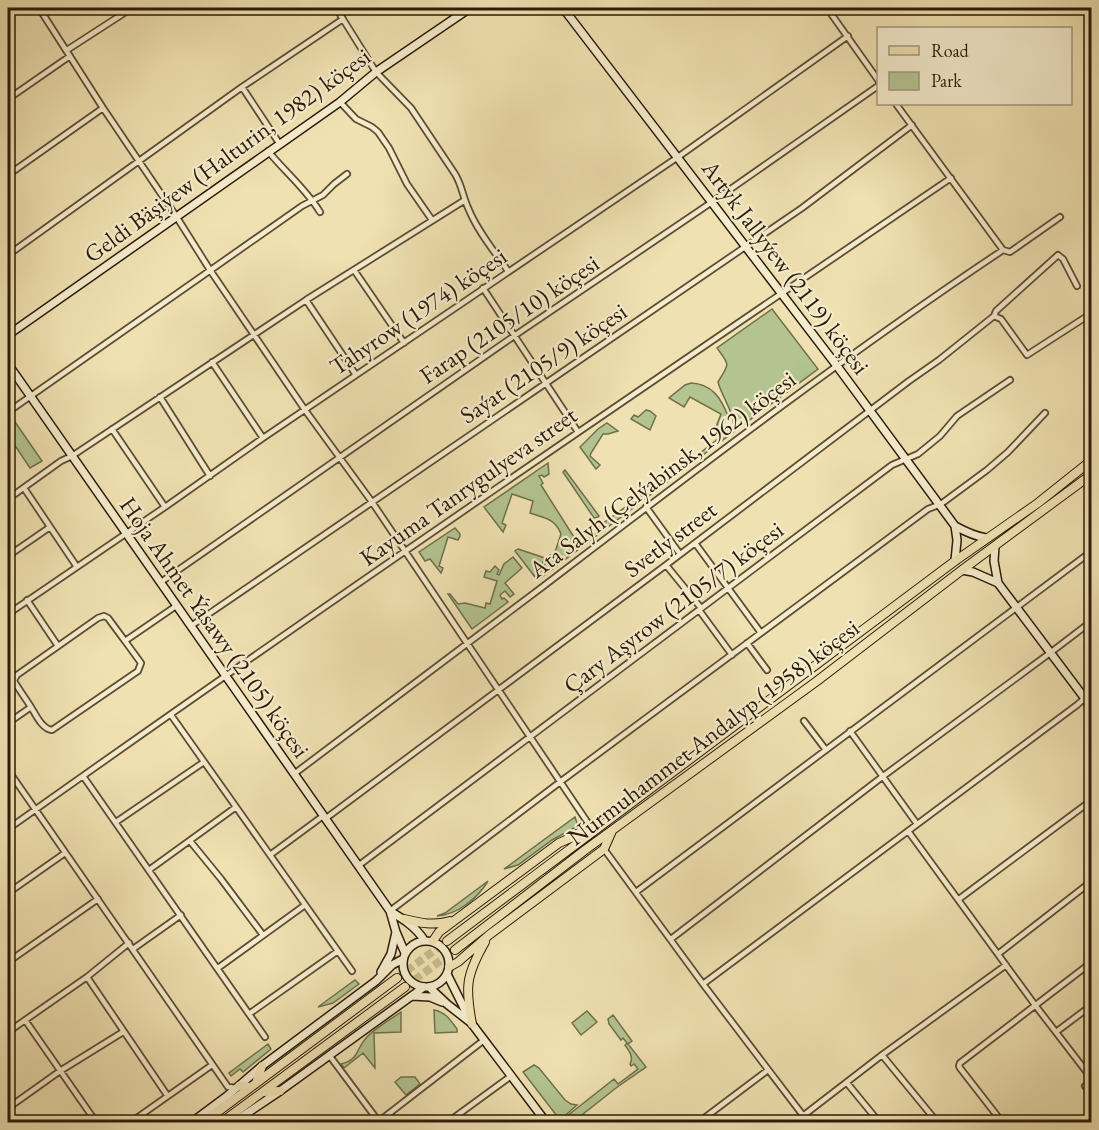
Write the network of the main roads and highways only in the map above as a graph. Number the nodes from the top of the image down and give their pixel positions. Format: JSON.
{"nodes":[{"id":1,"x":1092,"y":460,"type":"edge"},
{"id":2,"x":1092,"y":474,"type":"edge"},
{"id":3,"x":591,"y":828,"type":"junction"},
{"id":4,"x":612,"y":830,"type":"junction"},
{"id":5,"x":585,"y":850,"type":"junction"},
{"id":6,"x":580,"y":866,"type":"junction"},
{"id":7,"x":564,"y":867,"type":"junction"},
{"id":8,"x":457,"y":918,"type":"junction"},
{"id":9,"x":404,"y":919,"type":"road end"},
{"id":10,"x":489,"y":935,"type":"junction"},
{"id":11,"x":433,"y":941,"type":"road end"},
{"id":12,"x":447,"y":941,"type":"tunnel mouth"},
{"id":13,"x":454,"y":950,"type":"tunnel mouth"},
{"id":14,"x":448,"y":971,"type":"road end"},
{"id":15,"x":397,"y":978,"type":"tunnel mouth"},
{"id":16,"x":405,"y":987,"type":"tunnel mouth"},
{"id":17,"x":472,"y":1024,"type":"road end"},
{"id":18,"x":262,"y":1065,"type":"road end"},
{"id":19,"x":254,"y":1085,"type":"junction"},
{"id":20,"x":238,"y":1087,"type":"road end"},
{"id":21,"x":280,"y":1091,"type":"road end"},
{"id":22,"x":260,"y":1094,"type":"junction"},
{"id":23,"x":253,"y":1108,"type":"road end"},
{"id":24,"x":204,"y":1122,"type":"edge"},
{"id":25,"x":222,"y":1122,"type":"edge"}],
"edges":[{"from":1,"to":3,"type":"main road","name":"Nurmuhammet Andalyp (1958) köçesi"},
{"from":2,"to":4,"type":"main road","name":"Nurmuhammet Andalyp (1958) köçesi"},
{"from":3,"to":8,"type":"main road"},
{"from":3,"to":12,"type":"main road","name":"Nurmuhammet Andalyp (1958) köçesi"},
{"from":4,"to":5,"type":"main road","name":"Nurmuhammet Andalyp (1958) köçesi"},
{"from":4,"to":6,"type":"main road"},
{"from":5,"to":6,"type":"main road"},
{"from":5,"to":7,"type":"main road","name":"Nurmuhammet Andalyp (1958) köçesi"},
{"from":6,"to":7,"type":"main road"},
{"from":6,"to":10,"type":"main road"},
{"from":7,"to":13,"type":"main road","name":"Nurmuhammet Andalyp (1958) köçesi"},
{"from":8,"to":9,"type":"main road"},
{"from":8,"to":11,"type":"main road"},
{"from":10,"to":14,"type":"main road"},
{"from":10,"to":17,"type":"main road"},
{"from":15,"to":19,"type":"main road"},
{"from":16,"to":22,"type":"main road"},
{"from":18,"to":19,"type":"main road"},
{"from":19,"to":20,"type":"main road"},
{"from":19,"to":24,"type":"main road"},
{"from":21,"to":22,"type":"main road"},
{"from":22,"to":23,"type":"main road"},
{"from":22,"to":25,"type":"main road"}]}
